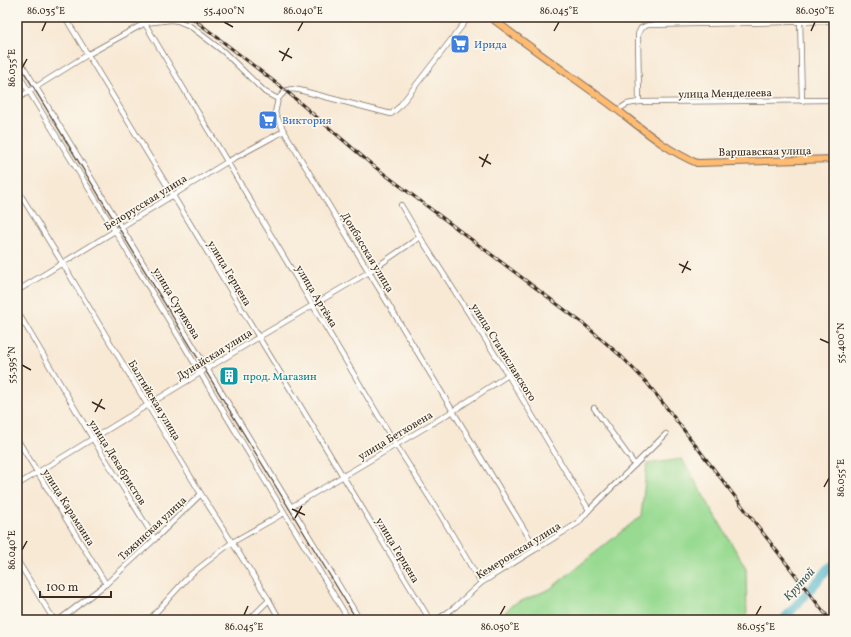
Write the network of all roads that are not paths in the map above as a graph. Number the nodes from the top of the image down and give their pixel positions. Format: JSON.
{"nodes":[{"id":1,"x":65,"y":17,"type":"edge"},
{"id":2,"x":141,"y":17,"type":"edge"},
{"id":3,"x":467,"y":17,"type":"edge"},
{"id":4,"x":490,"y":17,"type":"edge"},
{"id":5,"x":800,"y":17,"type":"edge"},
{"id":6,"x":834,"y":21,"type":"edge"},
{"id":7,"x":145,"y":23,"type":"junction"},
{"id":8,"x":800,"y":23,"type":"junction"},
{"id":9,"x":87,"y":55,"type":"junction"},
{"id":10,"x":17,"y":56,"type":"edge"},
{"id":11,"x":17,"y":72,"type":"edge"},
{"id":12,"x":36,"y":88,"type":"junction"},
{"id":13,"x":30,"y":91,"type":"junction"},
{"id":14,"x":17,"y":98,"type":"edge"},
{"id":15,"x":278,"y":99,"type":"junction"},
{"id":16,"x":834,"y":100,"type":"edge"},
{"id":17,"x":802,"y":101,"type":"junction"},
{"id":18,"x":639,"y":102,"type":"junction"},
{"id":19,"x":618,"y":110,"type":"junction"},
{"id":20,"x":284,"y":131,"type":"junction"},
{"id":21,"x":834,"y":159,"type":"edge"},
{"id":22,"x":227,"y":162,"type":"junction"},
{"id":23,"x":17,"y":189,"type":"edge"},
{"id":24,"x":173,"y":196,"type":"junction"},
{"id":25,"x":401,"y":205,"type":"dead end"},
{"id":26,"x":122,"y":227,"type":"junction"},
{"id":27,"x":115,"y":231,"type":"junction"},
{"id":28,"x":420,"y":237,"type":"junction"},
{"id":29,"x":63,"y":264,"type":"junction"},
{"id":30,"x":369,"y":272,"type":"junction"},
{"id":31,"x":17,"y":291,"type":"edge"},
{"id":32,"x":312,"y":306,"type":"junction"},
{"id":33,"x":17,"y":311,"type":"edge"},
{"id":34,"x":259,"y":337,"type":"junction"},
{"id":35,"x":207,"y":370,"type":"junction"},
{"id":36,"x":200,"y":373,"type":"junction"},
{"id":37,"x":508,"y":375,"type":"junction"},
{"id":38,"x":148,"y":406,"type":"junction"},
{"id":39,"x":594,"y":408,"type":"dead end"},
{"id":40,"x":453,"y":411,"type":"junction"},
{"id":41,"x":666,"y":434,"type":"dead end"},
{"id":42,"x":17,"y":439,"type":"edge"},
{"id":43,"x":93,"y":439,"type":"junction"},
{"id":44,"x":396,"y":445,"type":"junction"},
{"id":45,"x":635,"y":465,"type":"junction"},
{"id":46,"x":37,"y":473,"type":"junction"},
{"id":47,"x":343,"y":476,"type":"junction"},
{"id":48,"x":17,"y":485,"type":"edge"},
{"id":49,"x":201,"y":494,"type":"junction"},
{"id":50,"x":291,"y":507,"type":"junction"},
{"id":51,"x":589,"y":510,"type":"junction"},
{"id":52,"x":284,"y":513,"type":"junction"},
{"id":53,"x":155,"y":539,"type":"junction"},
{"id":54,"x":231,"y":543,"type":"junction"},
{"id":55,"x":536,"y":549,"type":"junction"},
{"id":56,"x":17,"y":560,"type":"edge"},
{"id":57,"x":481,"y":583,"type":"junction"},
{"id":58,"x":106,"y":584,"type":"junction"},
{"id":59,"x":269,"y":600,"type":"junction"},
{"id":60,"x":54,"y":620,"type":"edge"},
{"id":61,"x":59,"y":620,"type":"edge"},
{"id":62,"x":149,"y":620,"type":"edge"},
{"id":63,"x":249,"y":620,"type":"edge"},
{"id":64,"x":280,"y":620,"type":"edge"},
{"id":65,"x":349,"y":620,"type":"edge"},
{"id":66,"x":360,"y":620,"type":"edge"},
{"id":67,"x":430,"y":620,"type":"edge"},
{"id":68,"x":437,"y":620,"type":"edge"}],
"edges":[{"from":1,"to":9,"type":"street","name":"улица Герцена"},
{"from":2,"to":7,"type":"street","name":"улица Артёма"},
{"from":3,"to":15,"type":"street"},
{"from":4,"to":19,"type":"main road"},
{"from":5,"to":8,"type":"street"},
{"from":6,"to":8,"type":"street"},
{"from":7,"to":9,"type":"street"},
{"from":7,"to":15,"type":"street"},
{"from":7,"to":22,"type":"street","name":"улица Артёма"},
{"from":8,"to":17,"type":"street"},
{"from":8,"to":18,"type":"street"},
{"from":9,"to":12,"type":"street"},
{"from":9,"to":24,"type":"street","name":"улица Герцена"},
{"from":10,"to":12,"type":"street","name":"улица Сурикова"},
{"from":11,"to":13,"type":"street","name":"улица Сурикова"},
{"from":12,"to":13,"type":"street"},
{"from":12,"to":26,"type":"street","name":"улица Сурикова"},
{"from":13,"to":14,"type":"street"},
{"from":13,"to":27,"type":"street","name":"улица Сурикова"},
{"from":15,"to":20,"type":"street","name":"Донбасская улица"},
{"from":16,"to":17,"type":"street","name":"улица Менделеева"},
{"from":17,"to":18,"type":"street","name":"улица Менделеева"},
{"from":18,"to":19,"type":"street","name":"улица Менделеева"},
{"from":19,"to":21,"type":"main road","name":"Варшавская улица"},
{"from":20,"to":22,"type":"street","name":"Белорусская улица"},
{"from":20,"to":30,"type":"street","name":"Донбасская улица"},
{"from":22,"to":24,"type":"street","name":"Белорусская улица"},
{"from":22,"to":32,"type":"street","name":"улица Артёма"},
{"from":23,"to":29,"type":"street","name":"Балтийская улица"},
{"from":24,"to":26,"type":"street","name":"Белорусская улица"},
{"from":24,"to":34,"type":"street","name":"улица Герцена"},
{"from":25,"to":28,"type":"street","name":"улица Станиславского"},
{"from":26,"to":27,"type":"street","name":"Белорусская улица"},
{"from":26,"to":35,"type":"street","name":"улица Сурикова"},
{"from":27,"to":29,"type":"street","name":"Белорусская улица"},
{"from":27,"to":36,"type":"street","name":"улица Сурикова"},
{"from":28,"to":30,"type":"street","name":"Дунайская улица"},
{"from":28,"to":37,"type":"street","name":"улица Станиславского"},
{"from":29,"to":31,"type":"street","name":"Белорусская улица"},
{"from":29,"to":38,"type":"street","name":"Балтийская улица"},
{"from":30,"to":32,"type":"street","name":"Дунайская улица"},
{"from":30,"to":40,"type":"street","name":"Донбасская улица"},
{"from":32,"to":34,"type":"street","name":"Дунайская улица"},
{"from":32,"to":44,"type":"street","name":"улица Артёма"},
{"from":33,"to":43,"type":"street","name":"улица Декабристов"},
{"from":34,"to":35,"type":"street","name":"Дунайская улица"},
{"from":34,"to":47,"type":"street","name":"улица Герцена"},
{"from":35,"to":36,"type":"street","name":"Дунайская улица"},
{"from":35,"to":50,"type":"street","name":"улица Сурикова"},
{"from":36,"to":38,"type":"street","name":"Дунайская улица"},
{"from":36,"to":52,"type":"street","name":"улица Сурикова"},
{"from":37,"to":40,"type":"street","name":"улица Бетховена"},
{"from":37,"to":51,"type":"street","name":"улица Станиславского"},
{"from":38,"to":43,"type":"street","name":"Дунайская улица"},
{"from":38,"to":49,"type":"street","name":"Балтийская улица"},
{"from":39,"to":45,"type":"street"},
{"from":40,"to":44,"type":"street","name":"улица Бетховена"},
{"from":40,"to":55,"type":"street","name":"Донбасская улица"},
{"from":41,"to":45,"type":"street","name":"Кемеровская улица"},
{"from":42,"to":46,"type":"street","name":"улица Карамзина"},
{"from":43,"to":46,"type":"street","name":"Дунайская улица"},
{"from":43,"to":53,"type":"street","name":"улица Декабристов"},
{"from":44,"to":47,"type":"street","name":"улица Бетховена"},
{"from":44,"to":57,"type":"street","name":"улица Артёма"},
{"from":45,"to":51,"type":"street","name":"Кемеровская улица"},
{"from":46,"to":48,"type":"street","name":"Дунайская улица"},
{"from":46,"to":58,"type":"street","name":"улица Карамзина"},
{"from":47,"to":50,"type":"street","name":"улица Бетховена"},
{"from":47,"to":67,"type":"street","name":"улица Герцена"},
{"from":49,"to":53,"type":"street","name":"Тяжинская улица"},
{"from":49,"to":54,"type":"street","name":"Балтийская улица"},
{"from":50,"to":66,"type":"street","name":"улица Сурикова"},
{"from":51,"to":55,"type":"street","name":"Кемеровская улица"},
{"from":52,"to":54,"type":"street"},
{"from":52,"to":65,"type":"street","name":"улица Сурикова"},
{"from":53,"to":58,"type":"street","name":"Тяжинская улица"},
{"from":54,"to":59,"type":"street","name":"Балтийская улица"},
{"from":54,"to":62,"type":"street"},
{"from":55,"to":57,"type":"street","name":"Кемеровская улица"},
{"from":56,"to":60,"type":"street"},
{"from":57,"to":68,"type":"street","name":"Кемеровская улица"},
{"from":58,"to":61,"type":"street","name":"Тяжинская улица"},
{"from":59,"to":63,"type":"street"},
{"from":59,"to":64,"type":"street","name":"Балтийская улица"}]}
